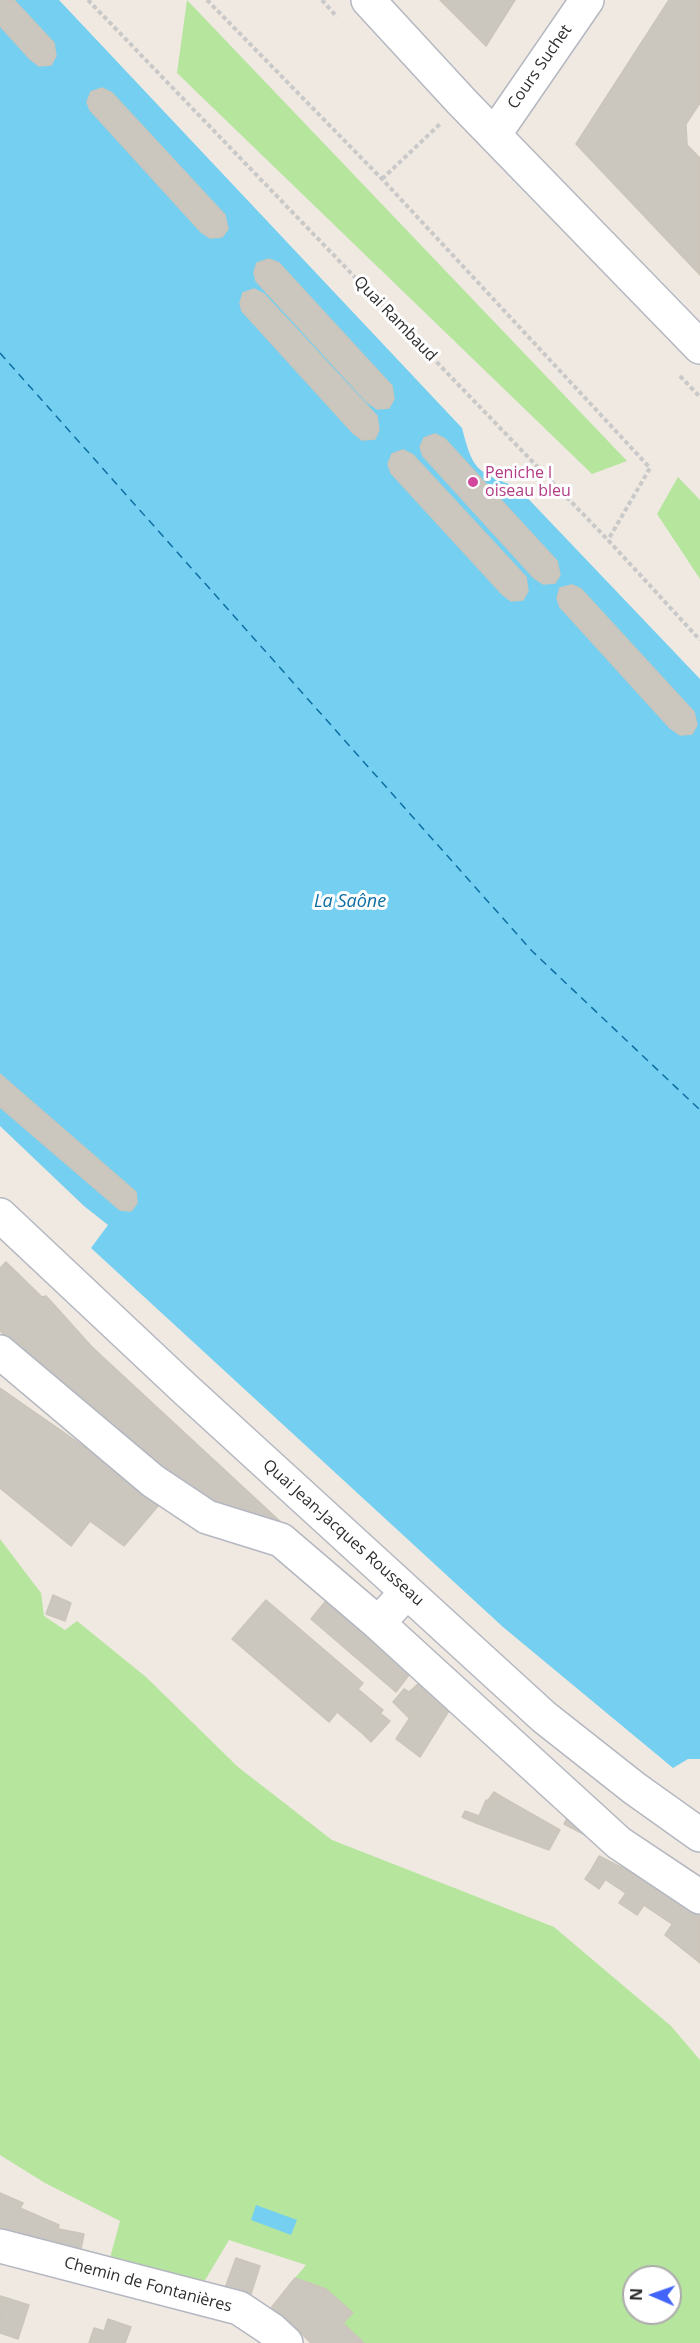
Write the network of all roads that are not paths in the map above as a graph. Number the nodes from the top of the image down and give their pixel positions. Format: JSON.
{"nodes":[{"id":1,"x":368,"y":0,"type":"edge"},
{"id":2,"x":587,"y":0,"type":"edge"},
{"id":3,"x":494,"y":135,"type":"junction"},
{"id":4,"x":700,"y":347,"type":"edge"},
{"id":5,"x":0,"y":1215,"type":"edge"},
{"id":6,"x":0,"y":1352,"type":"edge"},
{"id":7,"x":407,"y":1592,"type":"junction"},
{"id":8,"x":378,"y":1623,"type":"junction"},
{"id":9,"x":700,"y":1835,"type":"edge"},
{"id":10,"x":700,"y":1897,"type":"edge"},
{"id":11,"x":0,"y":2246,"type":"edge"},
{"id":12,"x":286,"y":2343,"type":"edge"}],
"edges":[{"from":1,"to":3,"type":"street"},
{"from":2,"to":3,"type":"street","name":"Cours Suchet"},
{"from":3,"to":4,"type":"street"},
{"from":5,"to":7,"type":"street","name":"Quai Jean-Jacques Rousseau"},
{"from":6,"to":8,"type":"street"},
{"from":7,"to":8,"type":"street"},
{"from":7,"to":9,"type":"street","name":"Quai Jean-Jacques Rousseau"},
{"from":8,"to":10,"type":"street"},
{"from":11,"to":12,"type":"street","name":"Chemin de Fontanières"}]}
